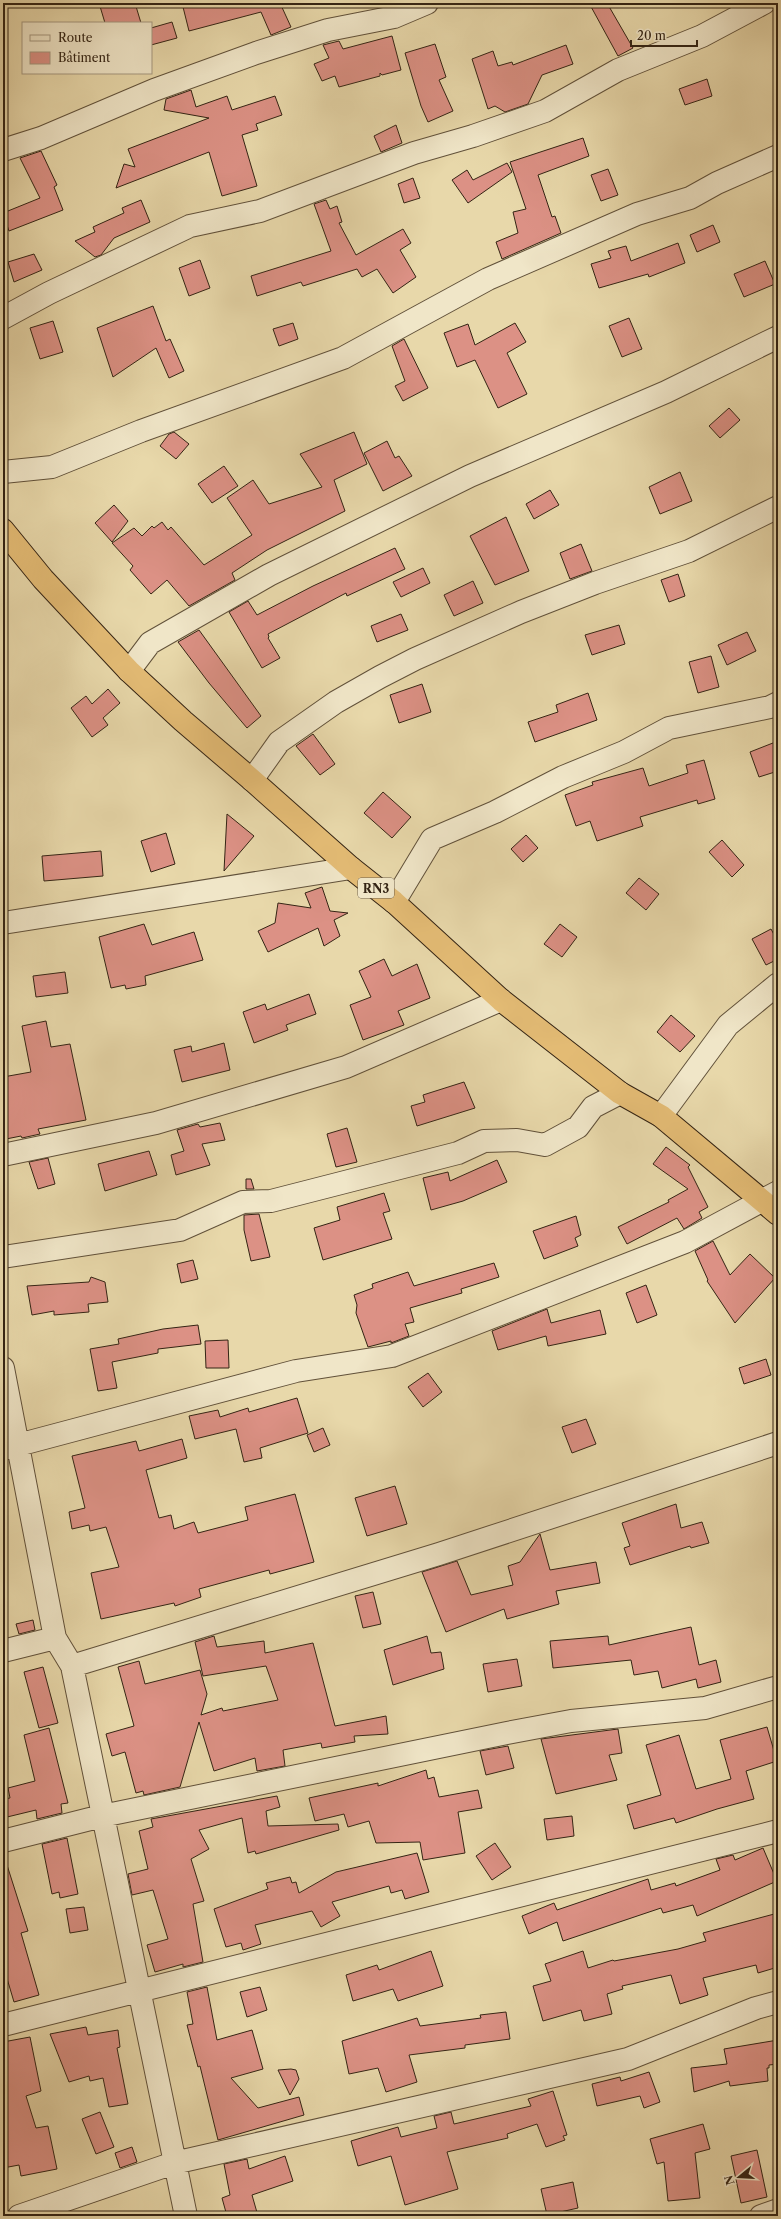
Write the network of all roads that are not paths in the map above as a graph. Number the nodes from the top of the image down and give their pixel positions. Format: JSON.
{"nodes":[{"id":1,"x":427,"y":3,"type":"edge"},
{"id":2,"x":764,"y":3,"type":"edge"},
{"id":3,"x":3,"y":150,"type":"edge"},
{"id":4,"x":778,"y":156,"type":"edge"},
{"id":5,"x":3,"y":318,"type":"edge"},
{"id":6,"x":778,"y":337,"type":"edge"},
{"id":7,"x":3,"y":472,"type":"edge"},
{"id":8,"x":778,"y":507,"type":"edge"},
{"id":9,"x":3,"y":530,"type":"edge"},
{"id":10,"x":130,"y":671,"type":"junction"},
{"id":11,"x":778,"y":703,"type":"edge"},
{"id":12,"x":252,"y":780,"type":"junction"},
{"id":13,"x":351,"y":868,"type":"junction"},
{"id":14,"x":394,"y":902,"type":"junction"},
{"id":15,"x":3,"y":923,"type":"edge"},
{"id":16,"x":778,"y":984,"type":"edge"},
{"id":17,"x":500,"y":1000,"type":"junction"},
{"id":18,"x":620,"y":1093,"type":"junction"},
{"id":19,"x":661,"y":1116,"type":"junction"},
{"id":20,"x":3,"y":1155,"type":"edge"},
{"id":21,"x":773,"y":1202,"type":"edge"},
{"id":22,"x":3,"y":1257,"type":"edge"},
{"id":23,"x":3,"y":1368,"type":"edge"},
{"id":24,"x":778,"y":1443,"type":"edge"},
{"id":25,"x":11,"y":1447,"type":"edge"},
{"id":26,"x":55,"y":1638,"type":"junction"},
{"id":27,"x":3,"y":1650,"type":"edge"},
{"id":28,"x":72,"y":1666,"type":"junction"},
{"id":29,"x":778,"y":1687,"type":"edge"},
{"id":30,"x":102,"y":1816,"type":"junction"},
{"id":31,"x":778,"y":1831,"type":"edge"},
{"id":32,"x":3,"y":1841,"type":"edge"},
{"id":33,"x":140,"y":1992,"type":"junction"},
{"id":34,"x":778,"y":2002,"type":"edge"},
{"id":35,"x":3,"y":2025,"type":"edge"},
{"id":36,"x":174,"y":2162,"type":"junction"},
{"id":37,"x":778,"y":2210,"type":"edge"},
{"id":38,"x":19,"y":2216,"type":"edge"},
{"id":39,"x":186,"y":2216,"type":"edge"},
{"id":40,"x":761,"y":2216,"type":"edge"}],
"edges":[{"from":1,"to":3,"type":"street"},
{"from":2,"to":5,"type":"street"},
{"from":4,"to":7,"type":"street"},
{"from":6,"to":10,"type":"street"},
{"from":8,"to":12,"type":"street"},
{"from":9,"to":10,"type":"highway","number":"RN3"},
{"from":10,"to":12,"type":"highway","number":"RN3"},
{"from":11,"to":14,"type":"street"},
{"from":12,"to":13,"type":"highway","number":"RN3"},
{"from":13,"to":14,"type":"highway","number":"RN3"},
{"from":13,"to":15,"type":"street"},
{"from":14,"to":17,"type":"highway","number":"RN3"},
{"from":16,"to":19,"type":"street"},
{"from":17,"to":18,"type":"highway","number":"RN3"},
{"from":17,"to":20,"type":"street"},
{"from":18,"to":19,"type":"highway","number":"RN3"},
{"from":18,"to":22,"type":"street"},
{"from":19,"to":21,"type":"highway","number":"RN3"},
{"from":21,"to":25,"type":"street"},
{"from":23,"to":25,"type":"street"},
{"from":24,"to":28,"type":"street"},
{"from":25,"to":26,"type":"street"},
{"from":26,"to":27,"type":"street"},
{"from":26,"to":28,"type":"street"},
{"from":28,"to":30,"type":"street"},
{"from":29,"to":30,"type":"street"},
{"from":30,"to":32,"type":"street"},
{"from":30,"to":33,"type":"street"},
{"from":31,"to":33,"type":"street"},
{"from":33,"to":35,"type":"street"},
{"from":33,"to":36,"type":"street"},
{"from":34,"to":36,"type":"street"},
{"from":36,"to":38,"type":"street"},
{"from":36,"to":39,"type":"street"},
{"from":37,"to":40,"type":"street"}]}
